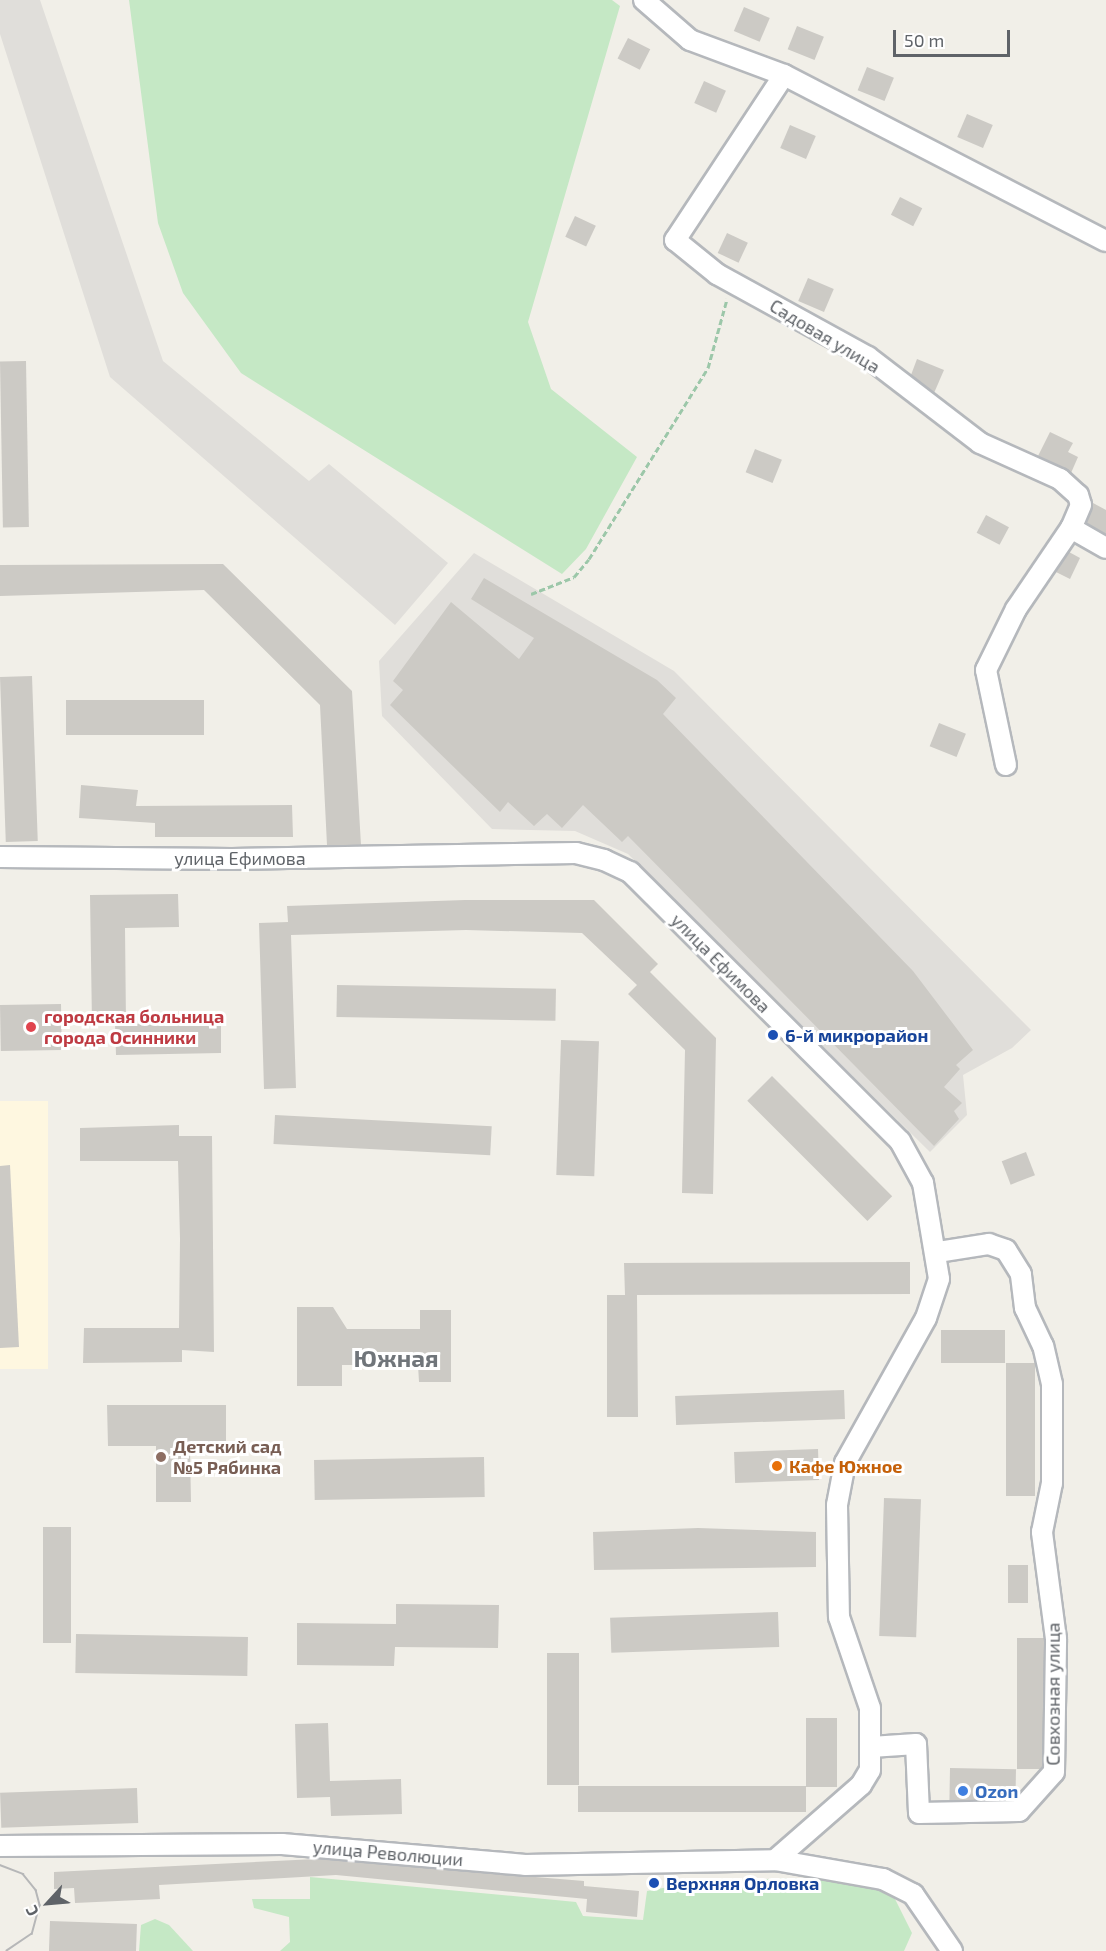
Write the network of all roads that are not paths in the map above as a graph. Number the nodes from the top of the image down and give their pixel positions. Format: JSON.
{"nodes":[{"id":1,"x":644,"y":0,"type":"edge"},
{"id":2,"x":784,"y":75,"type":"junction"},
{"id":3,"x":1106,"y":240,"type":"edge"},
{"id":4,"x":1071,"y":528,"type":"junction"},
{"id":5,"x":1106,"y":548,"type":"edge"},
{"id":6,"x":1006,"y":765,"type":"dead end"},
{"id":7,"x":0,"y":857,"type":"edge"},
{"id":8,"x":938,"y":1252,"type":"junction"},
{"id":9,"x":871,"y":1747,"type":"junction"},
{"id":10,"x":0,"y":1846,"type":"edge"},
{"id":11,"x":776,"y":1860,"type":"junction"},
{"id":12,"x":952,"y":1951,"type":"edge"}],
"edges":[{"from":1,"to":2,"type":"street"},
{"from":2,"to":3,"type":"street"},
{"from":2,"to":4,"type":"street","name":"Садовая улица"},
{"from":4,"to":5,"type":"street"},
{"from":4,"to":6,"type":"street"},
{"from":7,"to":8,"type":"street","name":"улица Ефимова"},
{"from":8,"to":9,"type":"street","name":"улица Ефимова"},
{"from":8,"to":9,"type":"street","name":"Совхозная улица"},
{"from":9,"to":11,"type":"street","name":"улица Ефимова"},
{"from":10,"to":11,"type":"street","name":"улица Революции"},
{"from":11,"to":12,"type":"street","name":"улица Революции"}]}
